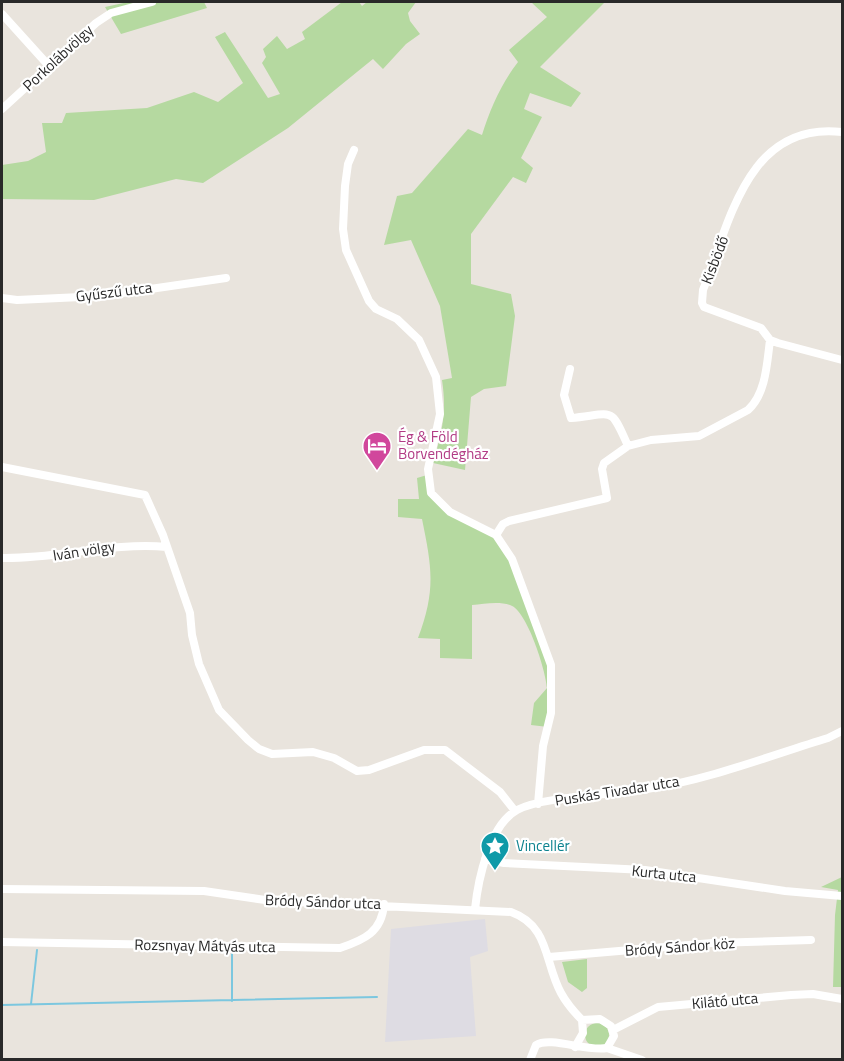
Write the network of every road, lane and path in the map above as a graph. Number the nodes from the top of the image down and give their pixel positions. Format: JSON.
{"nodes":[{"id":1,"x":152,"y":2,"type":"edge"},
{"id":2,"x":2,"y":14,"type":"edge"},
{"id":3,"x":49,"y":66,"type":"junction"},
{"id":4,"x":2,"y":109,"type":"edge"},
{"id":5,"x":843,"y":132,"type":"edge"},
{"id":6,"x":354,"y":150,"type":"dead end"},
{"id":7,"x":226,"y":278,"type":"dead end"},
{"id":8,"x":2,"y":298,"type":"edge"},
{"id":9,"x":770,"y":340,"type":"junction"},
{"id":10,"x":843,"y":360,"type":"edge"},
{"id":11,"x":570,"y":369,"type":"dead end"},
{"id":12,"x":628,"y":446,"type":"junction"},
{"id":13,"x":2,"y":467,"type":"edge"},
{"id":14,"x":496,"y":535,"type":"junction"},
{"id":15,"x":167,"y":547,"type":"junction"},
{"id":16,"x":2,"y":558,"type":"edge"},
{"id":17,"x":843,"y":731,"type":"edge"},
{"id":18,"x":538,"y":804,"type":"junction"},
{"id":19,"x":515,"y":811,"type":"junction"},
{"id":20,"x":484,"y":859,"type":"junction"},
{"id":21,"x":2,"y":889,"type":"edge"},
{"id":22,"x":843,"y":896,"type":"edge"},
{"id":23,"x":384,"y":904,"type":"junction"},
{"id":24,"x":475,"y":909,"type":"junction"},
{"id":25,"x":811,"y":940,"type":"dead end"},
{"id":26,"x":2,"y":942,"type":"edge"},
{"id":27,"x":549,"y":957,"type":"junction"},
{"id":28,"x":843,"y":999,"type":"edge"},
{"id":29,"x":582,"y":1020,"type":"junction"},
{"id":30,"x":613,"y":1030,"type":"junction"},
{"id":31,"x":575,"y":1047,"type":"junction"},
{"id":32,"x":607,"y":1048,"type":"junction"},
{"id":33,"x":530,"y":1059,"type":"edge"},
{"id":34,"x":642,"y":1059,"type":"edge"}],
"edges":[{"from":1,"to":3,"type":"street","name":"Porkolábvölgy"},
{"from":2,"to":3,"type":"street"},
{"from":3,"to":4,"type":"street","name":"Porkolábvölgy"},
{"from":5,"to":9,"type":"street","name":"Kisbödő"},
{"from":6,"to":14,"type":"street"},
{"from":7,"to":8,"type":"street","name":"Gyűszű utca"},
{"from":9,"to":10,"type":"street","name":"Kisbödő"},
{"from":9,"to":12,"type":"street"},
{"from":11,"to":12,"type":"street"},
{"from":12,"to":14,"type":"street"},
{"from":13,"to":15,"type":"street"},
{"from":14,"to":18,"type":"street"},
{"from":15,"to":16,"type":"street","name":"Iván völgy"},
{"from":15,"to":19,"type":"street"},
{"from":17,"to":18,"type":"street","name":"Puskás Tivadar utca"},
{"from":18,"to":19,"type":"street","name":"Puskás Tivadar utca"},
{"from":19,"to":20,"type":"street"},
{"from":20,"to":22,"type":"street","name":"Kurta utca"},
{"from":20,"to":24,"type":"street"},
{"from":21,"to":23,"type":"street","name":"Bródy Sándor utca"},
{"from":23,"to":24,"type":"street","name":"Bródy Sándor utca"},
{"from":23,"to":26,"type":"street","name":"Rozsnyay Mátyás utca"},
{"from":24,"to":27,"type":"street","name":"Bródy Sándor utca"},
{"from":25,"to":27,"type":"street","name":"Bródy Sándor köz"},
{"from":27,"to":29,"type":"street","name":"Bródy Sándor utca"},
{"from":28,"to":30,"type":"street","name":"Kilátó utca"},
{"from":29,"to":30,"type":"street"},
{"from":29,"to":31,"type":"street"},
{"from":30,"to":32,"type":"street"},
{"from":31,"to":32,"type":"street"},
{"from":31,"to":33,"type":"street"},
{"from":32,"to":34,"type":"street"}]}
